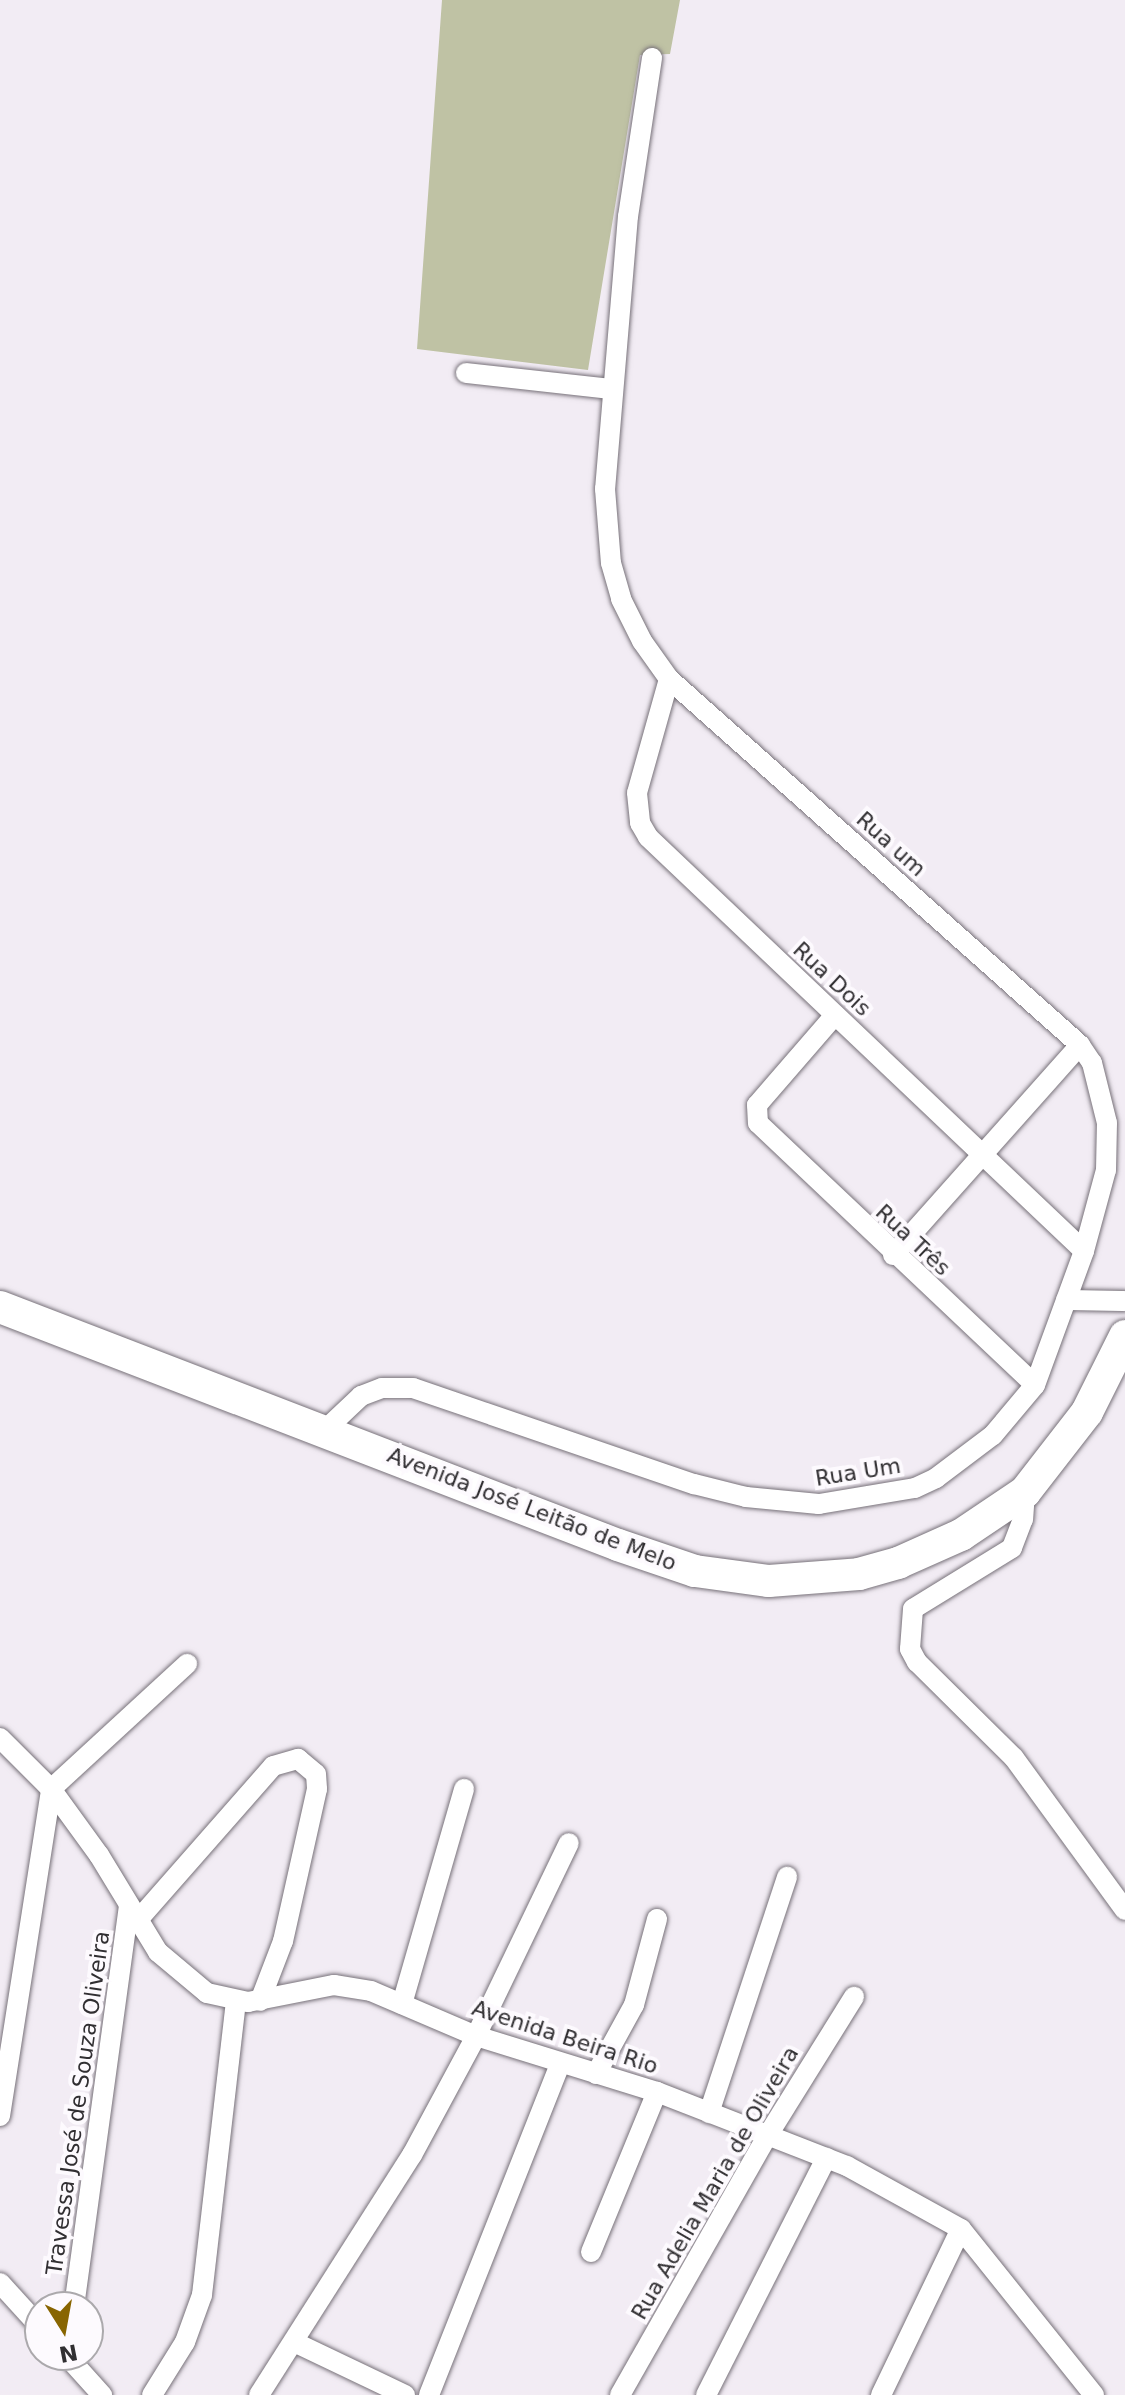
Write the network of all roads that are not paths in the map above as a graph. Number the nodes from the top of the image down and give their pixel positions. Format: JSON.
{"nodes":[{"id":1,"x":652,"y":58,"type":"dead end"},
{"id":2,"x":466,"y":373,"type":"dead end"},
{"id":3,"x":610,"y":389,"type":"junction"},
{"id":4,"x":669,"y":679,"type":"junction"},
{"id":5,"x":835,"y":1015,"type":"junction"},
{"id":6,"x":1080,"y":1045,"type":"junction"},
{"id":7,"x":984,"y":1154,"type":"junction"},
{"id":8,"x":1084,"y":1251,"type":"junction"},
{"id":9,"x":893,"y":1255,"type":"junction"},
{"id":10,"x":1066,"y":1300,"type":"junction"},
{"id":11,"x":1125,"y":1301,"type":"edge"},
{"id":12,"x":0,"y":1307,"type":"edge"},
{"id":13,"x":1125,"y":1336,"type":"edge"},
{"id":14,"x":1035,"y":1385,"type":"junction"},
{"id":15,"x":325,"y":1430,"type":"junction"},
{"id":16,"x":1025,"y":1492,"type":"junction"},
{"id":17,"x":187,"y":1664,"type":"dead end"},
{"id":18,"x":0,"y":1738,"type":"edge"},
{"id":19,"x":51,"y":1789,"type":"junction"},
{"id":20,"x":464,"y":1789,"type":"dead end"},
{"id":21,"x":569,"y":1843,"type":"dead end"},
{"id":22,"x":787,"y":1877,"type":"dead end"},
{"id":23,"x":1125,"y":1910,"type":"edge"},
{"id":24,"x":133,"y":1913,"type":"junction"},
{"id":25,"x":657,"y":1919,"type":"dead end"},
{"id":26,"x":854,"y":1997,"type":"dead end"},
{"id":27,"x":260,"y":2001,"type":"junction"},
{"id":28,"x":236,"y":2002,"type":"junction"},
{"id":29,"x":402,"y":2004,"type":"junction"},
{"id":30,"x":476,"y":2036,"type":"junction"},
{"id":31,"x":559,"y":2066,"type":"junction"},
{"id":32,"x":596,"y":2074,"type":"junction"},
{"id":33,"x":657,"y":2092,"type":"junction"},
{"id":34,"x":709,"y":2113,"type":"junction"},
{"id":35,"x":0,"y":2116,"type":"edge"},
{"id":36,"x":768,"y":2135,"type":"junction"},
{"id":37,"x":826,"y":2158,"type":"junction"},
{"id":38,"x":961,"y":2229,"type":"junction"},
{"id":39,"x":591,"y":2252,"type":"dead end"},
{"id":40,"x":0,"y":2283,"type":"edge"},
{"id":41,"x":76,"y":2291,"type":"edge"},
{"id":42,"x":24,"y":2309,"type":"edge"},
{"id":43,"x":294,"y":2342,"type":"junction"},
{"id":44,"x":80,"y":2371,"type":"edge"},
{"id":45,"x":102,"y":2395,"type":"edge"},
{"id":46,"x":152,"y":2395,"type":"edge"},
{"id":47,"x":259,"y":2395,"type":"edge"},
{"id":48,"x":405,"y":2395,"type":"edge"},
{"id":49,"x":429,"y":2395,"type":"edge"},
{"id":50,"x":620,"y":2395,"type":"edge"},
{"id":51,"x":706,"y":2395,"type":"edge"},
{"id":52,"x":881,"y":2395,"type":"edge"},
{"id":53,"x":1094,"y":2395,"type":"edge"}],
"edges":[{"from":1,"to":3,"type":"street","name":"Rua um"},
{"from":2,"to":3,"type":"street"},
{"from":3,"to":4,"type":"street","name":"Rua um"},
{"from":4,"to":5,"type":"street","name":"Rua Dois"},
{"from":4,"to":6,"type":"street","name":"Rua um"},
{"from":5,"to":7,"type":"street","name":"Rua Dois"},
{"from":5,"to":9,"type":"street","name":"Rua Três"},
{"from":6,"to":7,"type":"street"},
{"from":6,"to":8,"type":"street","name":"Rua Um"},
{"from":7,"to":8,"type":"street","name":"Rua Dois"},
{"from":7,"to":9,"type":"street"},
{"from":8,"to":10,"type":"street","name":"Rua Um"},
{"from":9,"to":14,"type":"street","name":"Rua Três"},
{"from":10,"to":11,"type":"street"},
{"from":10,"to":14,"type":"street","name":"Rua Um"},
{"from":12,"to":15,"type":"main road","name":"Avenida José Leitão de Melo"},
{"from":13,"to":16,"type":"main road","name":"Avenida José Leitão de Melo"},
{"from":14,"to":15,"type":"street","name":"Rua Um"},
{"from":15,"to":16,"type":"main road","name":"Avenida José Leitão de Melo"},
{"from":16,"to":23,"type":"street"},
{"from":17,"to":19,"type":"street"},
{"from":18,"to":19,"type":"street","name":"Avenida Beira Rio"},
{"from":19,"to":24,"type":"street","name":"Avenida Beira Rio"},
{"from":19,"to":35,"type":"street"},
{"from":20,"to":29,"type":"street"},
{"from":21,"to":30,"type":"street"},
{"from":22,"to":34,"type":"street"},
{"from":24,"to":27,"type":"street"},
{"from":24,"to":28,"type":"street","name":"Avenida Beira Rio"},
{"from":24,"to":41,"type":"street","name":"Travessa José de Souza Oliveira"},
{"from":25,"to":32,"type":"street"},
{"from":26,"to":36,"type":"street","name":"Rua Adelia Maria de Oliveira"},
{"from":27,"to":28,"type":"street","name":"Avenida Beira Rio"},
{"from":27,"to":29,"type":"street","name":"Avenida Beira Rio"},
{"from":28,"to":46,"type":"street"},
{"from":29,"to":30,"type":"street","name":"Avenida Beira Rio"},
{"from":30,"to":31,"type":"street","name":"Avenida Beira Rio"},
{"from":30,"to":43,"type":"street"},
{"from":31,"to":32,"type":"street","name":"Avenida Beira Rio"},
{"from":31,"to":49,"type":"street"},
{"from":32,"to":33,"type":"street","name":"Avenida Beira Rio"},
{"from":33,"to":34,"type":"street","name":"Avenida Beira Rio"},
{"from":33,"to":39,"type":"street"},
{"from":34,"to":36,"type":"street","name":"Avenida Beira Rio"},
{"from":36,"to":37,"type":"street","name":"Avenida Beira Rio"},
{"from":36,"to":50,"type":"street","name":"Rua Adelia Maria de Oliveira"},
{"from":37,"to":38,"type":"street","name":"Avenida Beira Rio"},
{"from":37,"to":51,"type":"street"},
{"from":38,"to":52,"type":"street"},
{"from":38,"to":53,"type":"street","name":"Avenida Beira Rio"},
{"from":40,"to":42,"type":"street"},
{"from":43,"to":47,"type":"street"},
{"from":43,"to":48,"type":"street"},
{"from":44,"to":45,"type":"street"}]}
